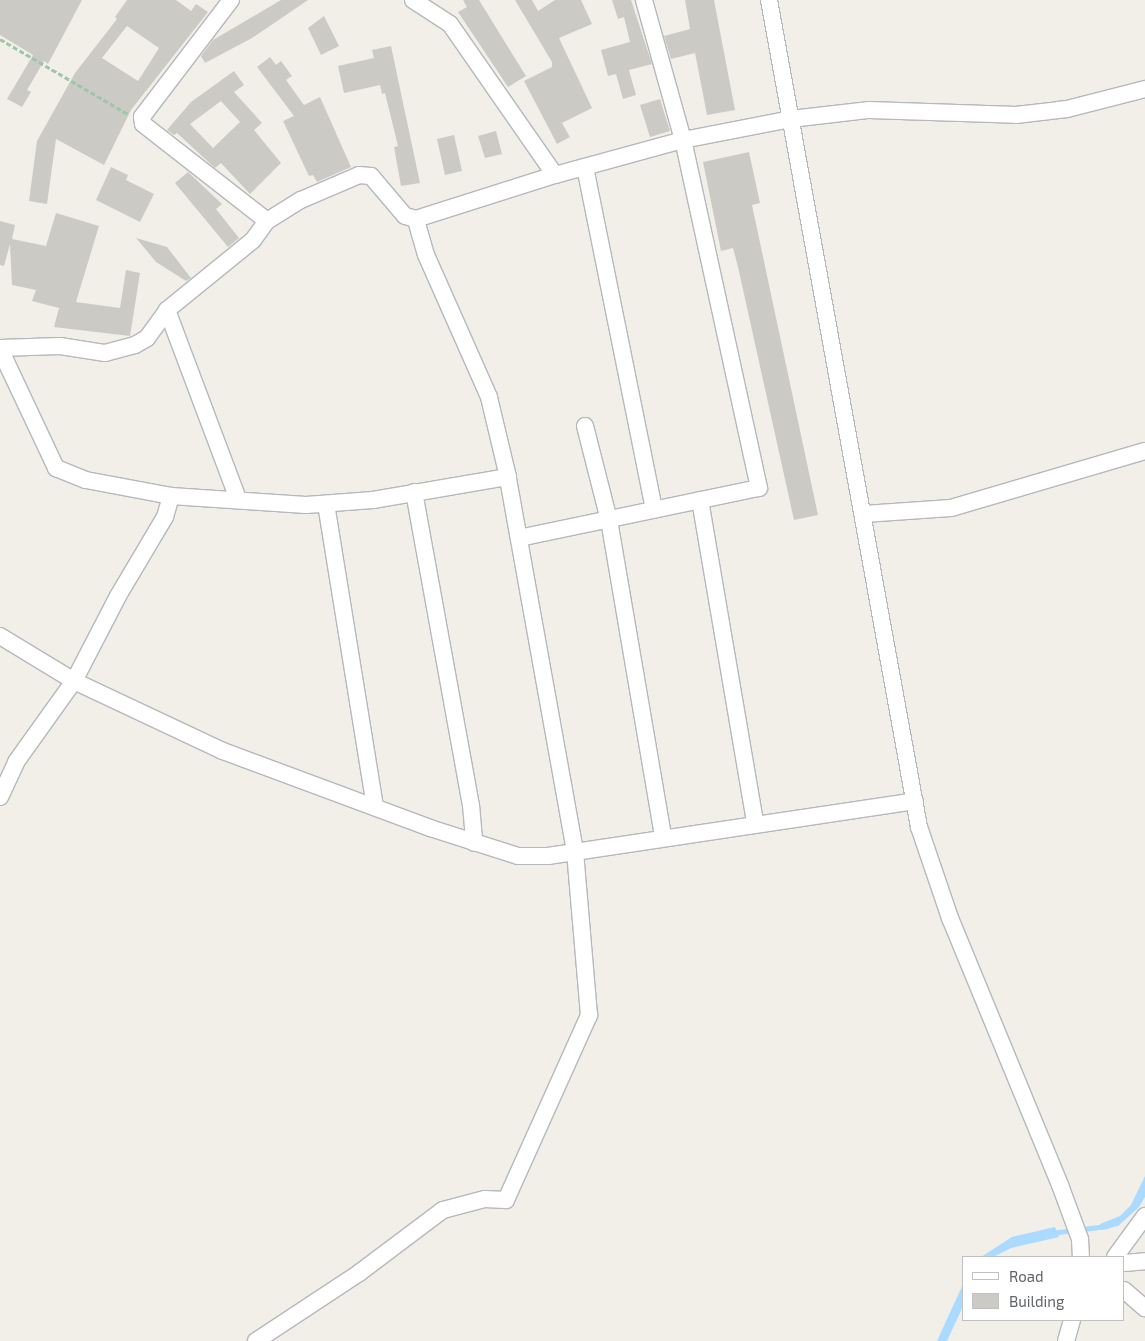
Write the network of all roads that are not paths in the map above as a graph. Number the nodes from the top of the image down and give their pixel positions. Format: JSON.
{"nodes":[{"id":1,"x":231,"y":0,"type":"edge"},
{"id":2,"x":413,"y":0,"type":"edge"},
{"id":3,"x":644,"y":0,"type":"edge"},
{"id":4,"x":769,"y":0,"type":"edge"},
{"id":5,"x":1145,"y":89,"type":"edge"},
{"id":6,"x":791,"y":119,"type":"junction"},
{"id":7,"x":683,"y":140,"type":"junction"},
{"id":8,"x":585,"y":167,"type":"junction"},
{"id":9,"x":555,"y":175,"type":"junction"},
{"id":10,"x":416,"y":219,"type":"junction"},
{"id":11,"x":267,"y":221,"type":"junction"},
{"id":12,"x":167,"y":310,"type":"junction"},
{"id":13,"x":0,"y":349,"type":"edge"},
{"id":14,"x":584,"y":426,"type":"dead end"},
{"id":15,"x":1145,"y":451,"type":"edge"},
{"id":16,"x":508,"y":477,"type":"junction"},
{"id":17,"x":414,"y":492,"type":"junction"},
{"id":18,"x":171,"y":496,"type":"junction"},
{"id":19,"x":238,"y":498,"type":"junction"},
{"id":20,"x":700,"y":500,"type":"junction"},
{"id":21,"x":326,"y":504,"type":"junction"},
{"id":22,"x":654,"y":509,"type":"junction"},
{"id":23,"x":864,"y":514,"type":"junction"},
{"id":24,"x":609,"y":520,"type":"junction"},
{"id":25,"x":519,"y":538,"type":"junction"},
{"id":26,"x":0,"y":636,"type":"edge"},
{"id":27,"x":74,"y":681,"type":"junction"},
{"id":28,"x":0,"y":759,"type":"edge"},
{"id":29,"x":16,"y":762,"type":"junction"},
{"id":30,"x":0,"y":797,"type":"edge"},
{"id":31,"x":915,"y":802,"type":"junction"},
{"id":32,"x":375,"y":807,"type":"junction"},
{"id":33,"x":755,"y":823,"type":"junction"},
{"id":34,"x":663,"y":837,"type":"junction"},
{"id":35,"x":474,"y":843,"type":"junction"},
{"id":36,"x":575,"y":851,"type":"junction"},
{"id":37,"x":1145,"y":1216,"type":"edge"},
{"id":38,"x":1081,"y":1256,"type":"edge"},
{"id":39,"x":1116,"y":1256,"type":"edge"},
{"id":40,"x":1145,"y":1261,"type":"edge"},
{"id":41,"x":1125,"y":1263,"type":"edge"},
{"id":42,"x":1125,"y":1291,"type":"edge"},
{"id":43,"x":1145,"y":1308,"type":"edge"},
{"id":44,"x":1072,"y":1321,"type":"edge"},
{"id":45,"x":256,"y":1341,"type":"edge"},
{"id":46,"x":1066,"y":1341,"type":"edge"}],
"edges":[{"from":1,"to":11,"type":"street"},
{"from":2,"to":9,"type":"street"},
{"from":3,"to":7,"type":"street"},
{"from":4,"to":6,"type":"street"},
{"from":5,"to":6,"type":"street"},
{"from":6,"to":7,"type":"street"},
{"from":6,"to":23,"type":"street"},
{"from":7,"to":8,"type":"street"},
{"from":7,"to":20,"type":"street"},
{"from":8,"to":9,"type":"street"},
{"from":8,"to":22,"type":"street"},
{"from":9,"to":10,"type":"street"},
{"from":10,"to":11,"type":"street"},
{"from":10,"to":16,"type":"street"},
{"from":11,"to":12,"type":"street"},
{"from":12,"to":13,"type":"street"},
{"from":12,"to":19,"type":"street"},
{"from":13,"to":18,"type":"street"},
{"from":14,"to":24,"type":"street"},
{"from":15,"to":23,"type":"street"},
{"from":16,"to":17,"type":"street"},
{"from":16,"to":25,"type":"street"},
{"from":17,"to":21,"type":"street"},
{"from":17,"to":35,"type":"street"},
{"from":18,"to":19,"type":"street"},
{"from":18,"to":27,"type":"street"},
{"from":19,"to":21,"type":"street"},
{"from":20,"to":22,"type":"street"},
{"from":20,"to":33,"type":"street"},
{"from":21,"to":32,"type":"street"},
{"from":22,"to":24,"type":"street"},
{"from":23,"to":31,"type":"street"},
{"from":24,"to":25,"type":"street"},
{"from":24,"to":34,"type":"street"},
{"from":25,"to":36,"type":"street"},
{"from":26,"to":27,"type":"street"},
{"from":27,"to":29,"type":"street"},
{"from":27,"to":32,"type":"street"},
{"from":28,"to":29,"type":"street"},
{"from":29,"to":30,"type":"street"},
{"from":31,"to":33,"type":"street"},
{"from":31,"to":38,"type":"street"},
{"from":32,"to":35,"type":"street"},
{"from":33,"to":34,"type":"street"},
{"from":34,"to":36,"type":"street"},
{"from":35,"to":36,"type":"street"},
{"from":36,"to":45,"type":"street"},
{"from":37,"to":39,"type":"street"},
{"from":40,"to":41,"type":"street"},
{"from":42,"to":43,"type":"street"},
{"from":44,"to":46,"type":"street"}]}
